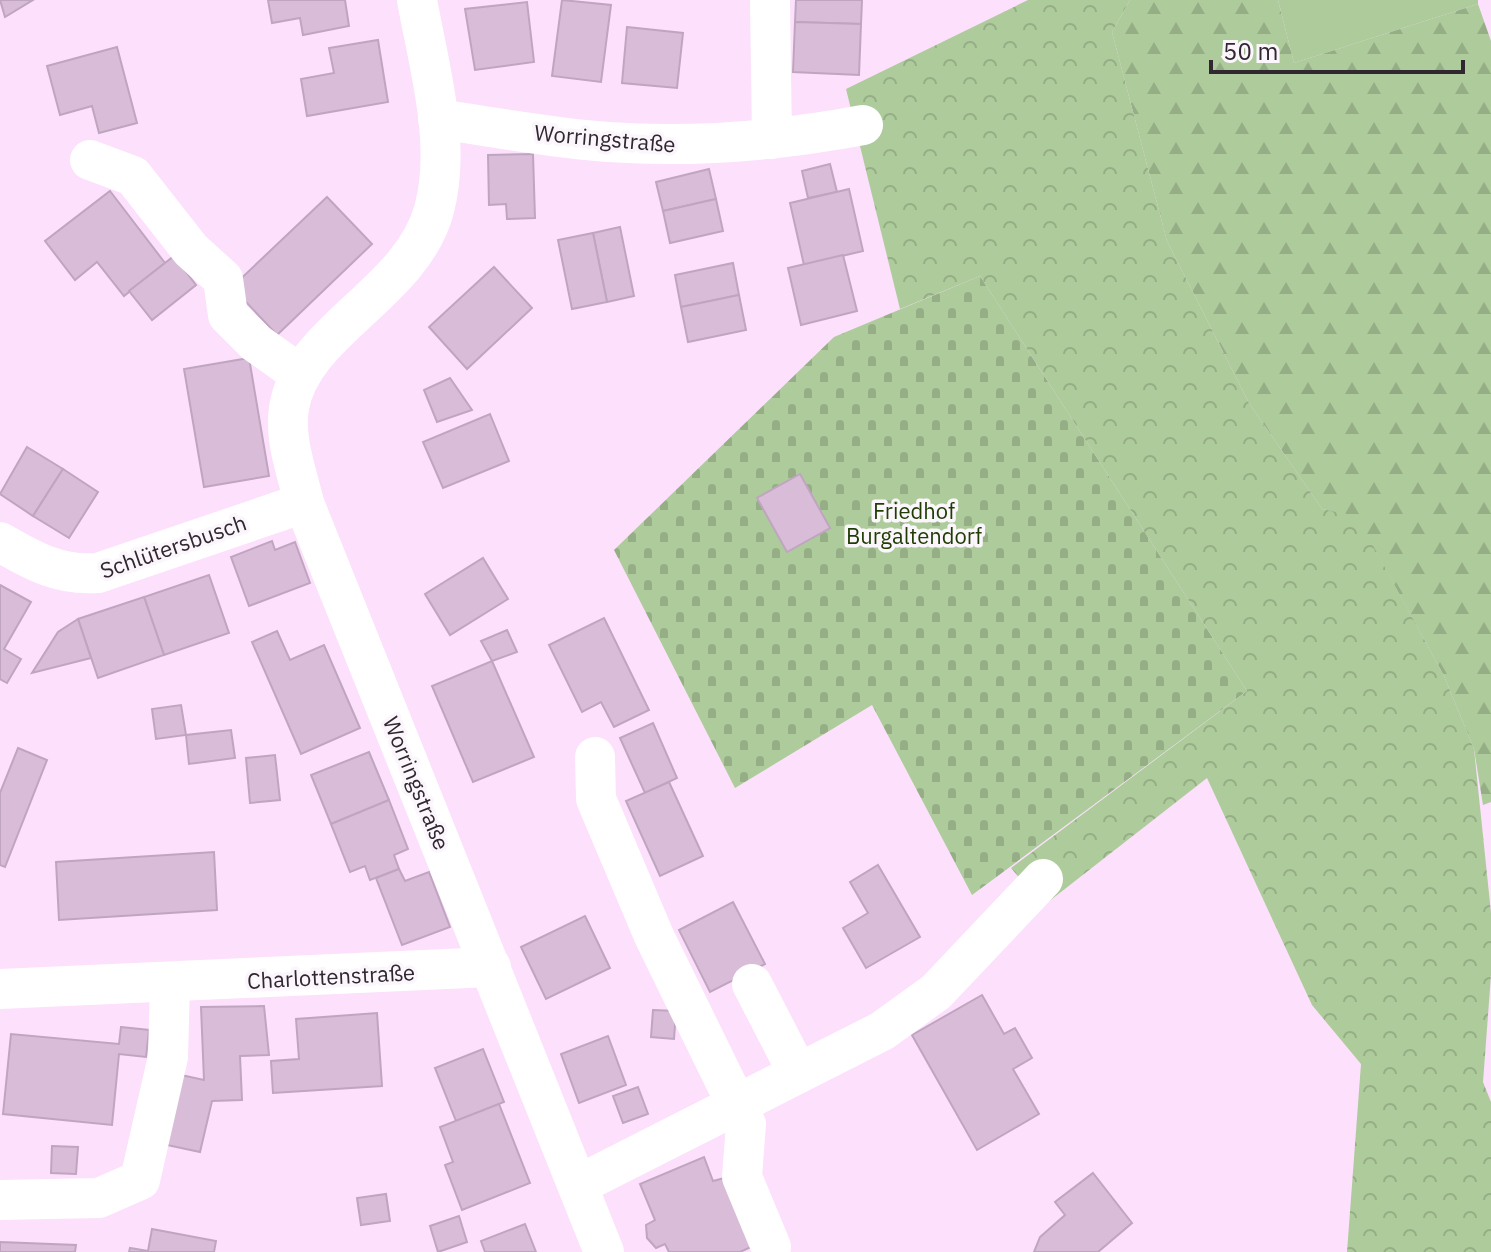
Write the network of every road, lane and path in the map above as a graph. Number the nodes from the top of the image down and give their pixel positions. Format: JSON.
{"nodes":[{"id":1,"x":417,"y":0,"type":"edge"},
{"id":2,"x":770,"y":0,"type":"edge"},
{"id":3,"x":438,"y":119,"type":"junction"},
{"id":4,"x":863,"y":125,"type":"dead end"},
{"id":5,"x":772,"y":139,"type":"junction"},
{"id":6,"x":90,"y":160,"type":"dead end"},
{"id":7,"x":301,"y":375,"type":"junction"},
{"id":8,"x":304,"y":503,"type":"junction"},
{"id":9,"x":0,"y":542,"type":"edge"},
{"id":10,"x":595,"y":757,"type":"dead end"},
{"id":11,"x":1043,"y":879,"type":"dead end"},
{"id":12,"x":491,"y":967,"type":"junction"},
{"id":13,"x":170,"y":984,"type":"junction"},
{"id":14,"x":752,"y":984,"type":"dead end"},
{"id":15,"x":0,"y":989,"type":"edge"},
{"id":16,"x":798,"y":1073,"type":"junction"},
{"id":17,"x":737,"y":1105,"type":"junction"},
{"id":18,"x":578,"y":1185,"type":"junction"},
{"id":19,"x":0,"y":1200,"type":"edge"},
{"id":20,"x":771,"y":1247,"type":"dead end"},
{"id":21,"x":604,"y":1252,"type":"edge"}],
"edges":[{"from":1,"to":3,"type":"street","name":"Worringstraße"},
{"from":2,"to":5,"type":"street"},
{"from":3,"to":5,"type":"street","name":"Worringstraße"},
{"from":3,"to":7,"type":"street","name":"Worringstraße"},
{"from":4,"to":5,"type":"street","name":"Worringstraße"},
{"from":6,"to":7,"type":"street"},
{"from":7,"to":8,"type":"street","name":"Worringstraße"},
{"from":8,"to":9,"type":"street","name":"Schlütersbusch"},
{"from":8,"to":12,"type":"street","name":"Worringstraße"},
{"from":10,"to":17,"type":"street"},
{"from":11,"to":16,"type":"street"},
{"from":12,"to":13,"type":"street","name":"Charlottenstraße"},
{"from":12,"to":18,"type":"street","name":"Worringstraße"},
{"from":13,"to":15,"type":"street","name":"Charlottenstraße"},
{"from":13,"to":19,"type":"street"},
{"from":14,"to":16,"type":"street"},
{"from":16,"to":17,"type":"street"},
{"from":17,"to":18,"type":"street"},
{"from":17,"to":20,"type":"street"},
{"from":18,"to":21,"type":"street","name":"Worringstraße"}]}
